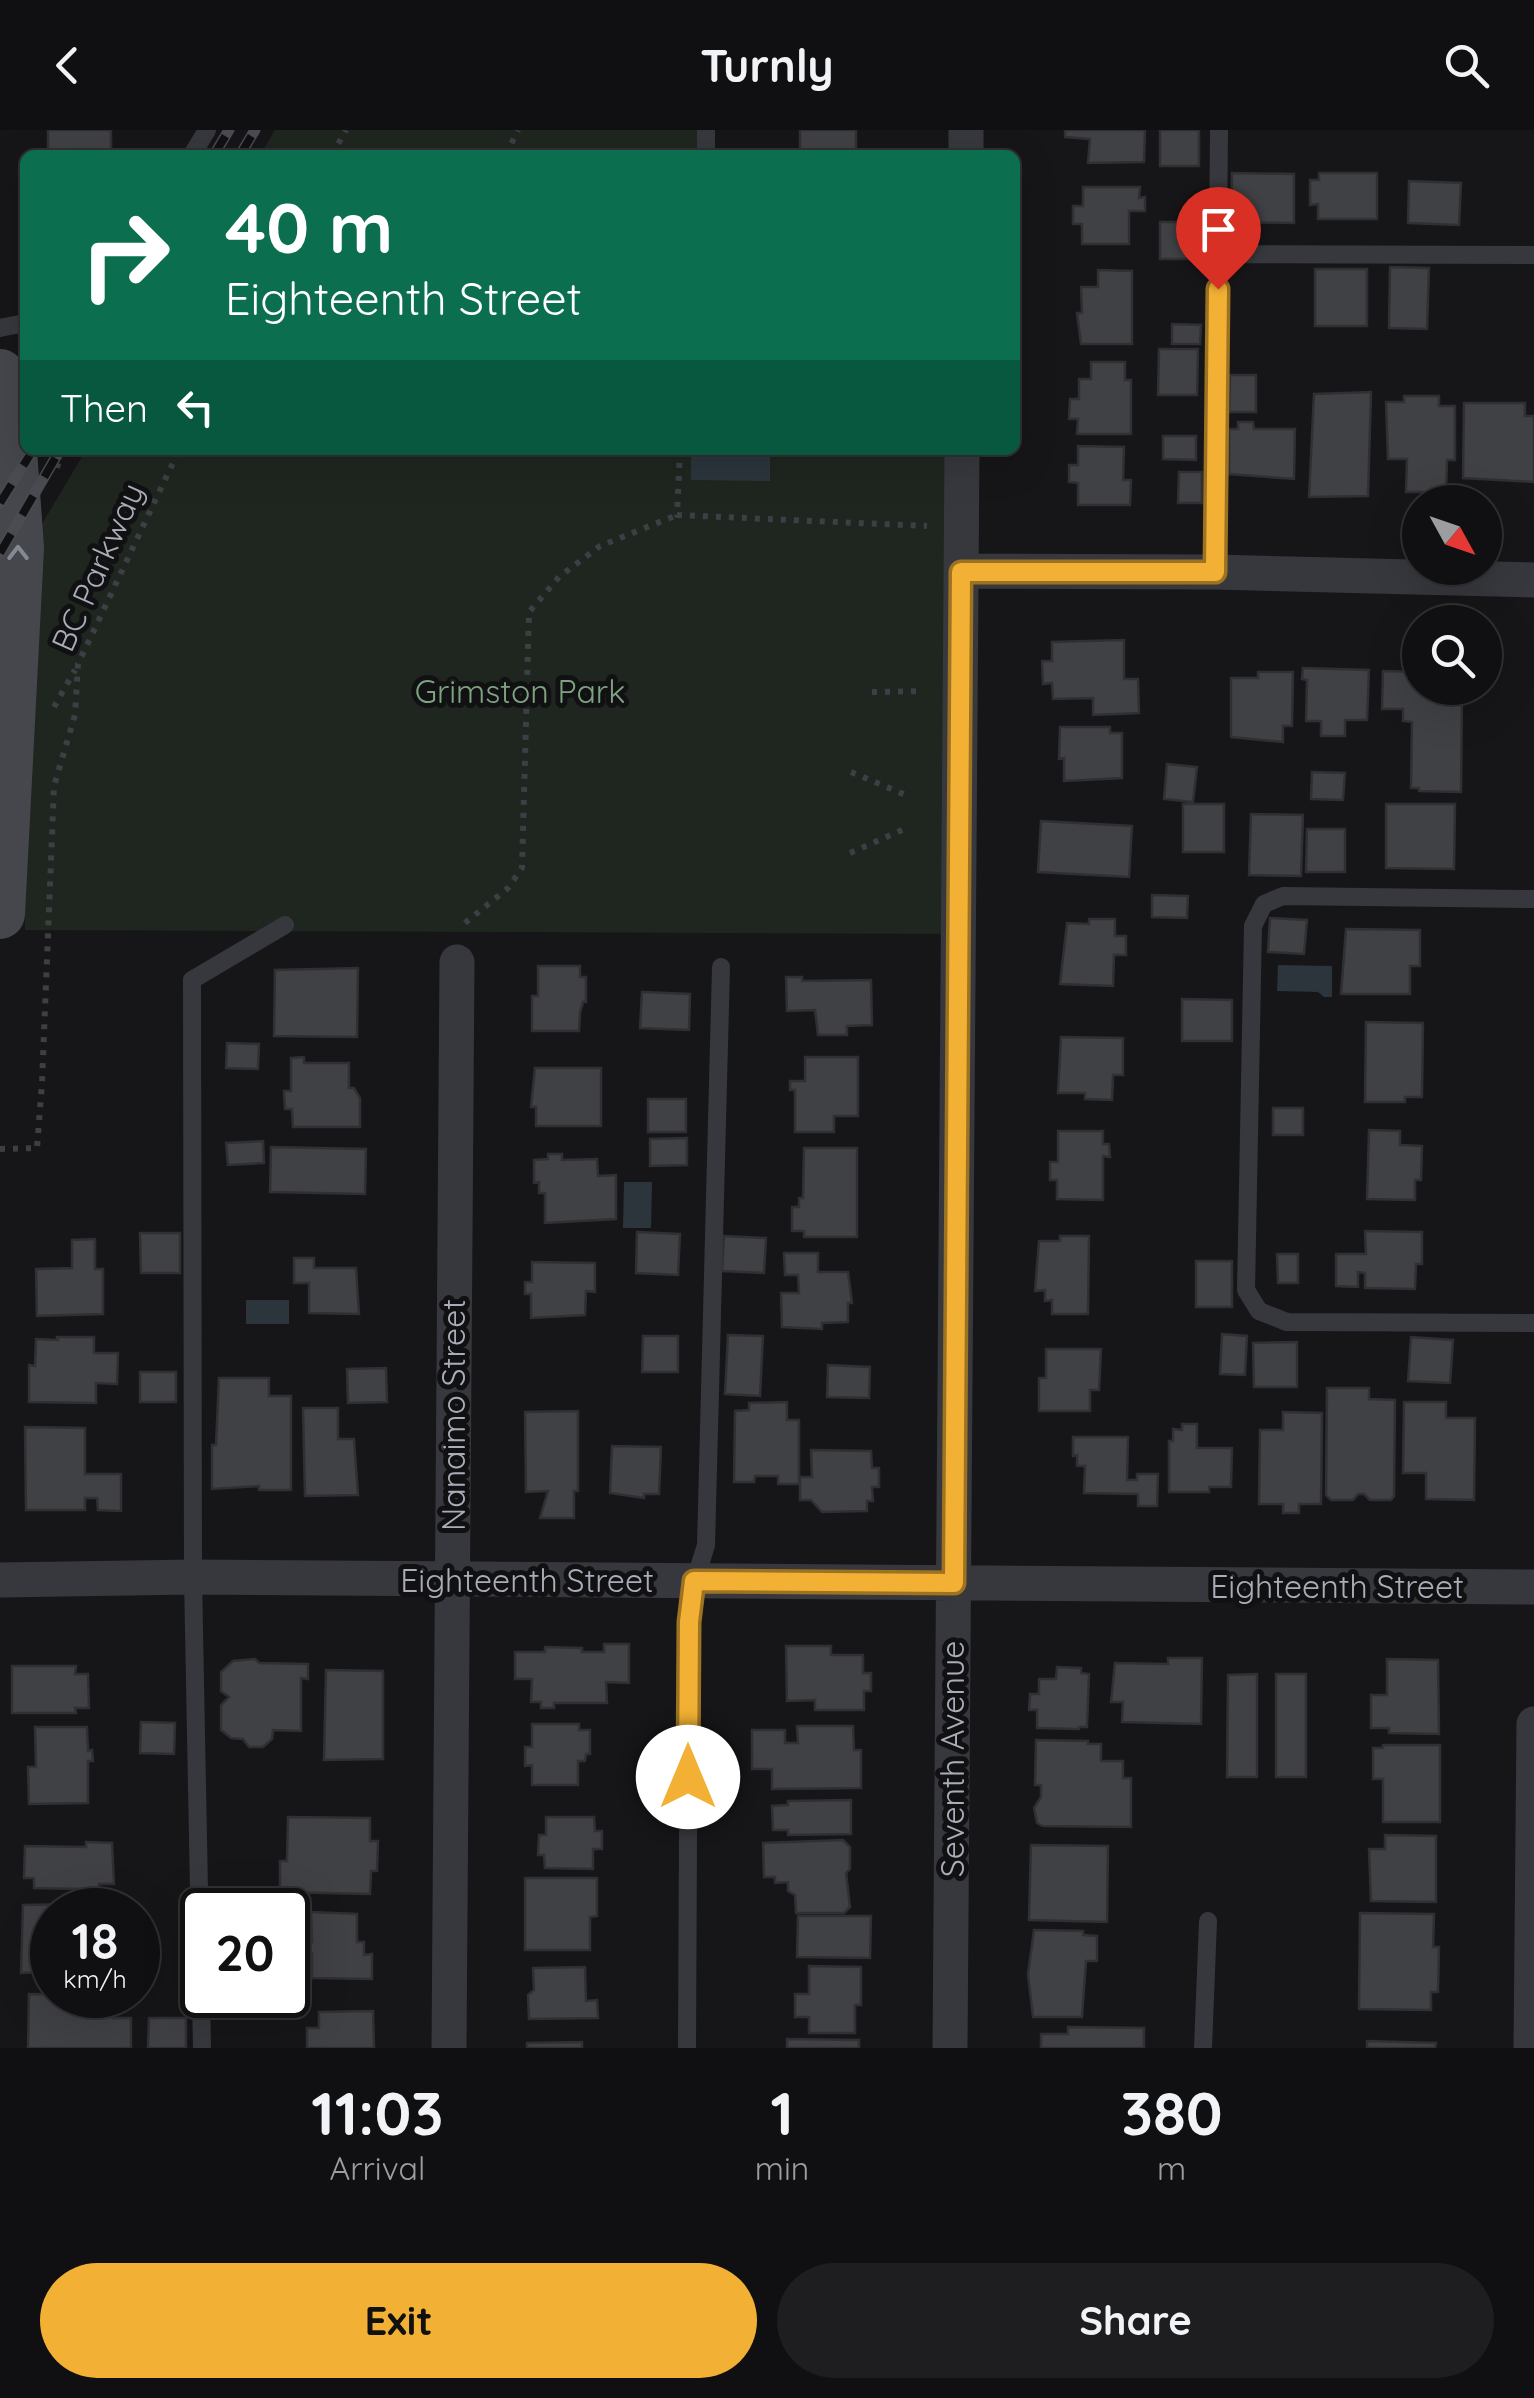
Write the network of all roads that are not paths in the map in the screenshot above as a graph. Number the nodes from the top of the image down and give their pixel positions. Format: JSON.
{"nodes":[{"id":1,"x":1219,"y":130,"type":"edge"},
{"id":2,"x":1218,"y":254,"type":"junction"},
{"id":3,"x":1534,"y":255,"type":"edge"},
{"id":4,"x":0,"y":374,"type":"edge"},
{"id":5,"x":962,"y":455,"type":"edge"},
{"id":6,"x":961,"y":572,"type":"junction"},
{"id":7,"x":1215,"y":572,"type":"junction"},
{"id":8,"x":1534,"y":580,"type":"edge"},
{"id":9,"x":0,"y":736,"type":"edge"},
{"id":10,"x":4,"y":790,"type":"junction"},
{"id":11,"x":1534,"y":899,"type":"edge"},
{"id":12,"x":0,"y":914,"type":"edge"},
{"id":13,"x":285,"y":925,"type":"dead end"},
{"id":14,"x":456,"y":962,"type":"dead end"},
{"id":15,"x":721,"y":967,"type":"dead end"},
{"id":16,"x":1534,"y":1323,"type":"edge"},
{"id":17,"x":193,"y":1577,"type":"junction"},
{"id":18,"x":451,"y":1579,"type":"junction"},
{"id":19,"x":0,"y":1580,"type":"edge"},
{"id":20,"x":694,"y":1581,"type":"junction"},
{"id":21,"x":954,"y":1583,"type":"junction"},
{"id":22,"x":1534,"y":1587,"type":"edge"},
{"id":23,"x":1534,"y":1724,"type":"edge"},
{"id":24,"x":1208,"y":1921,"type":"dead end"},
{"id":25,"x":202,"y":2048,"type":"edge"},
{"id":26,"x":449,"y":2048,"type":"edge"},
{"id":27,"x":687,"y":2048,"type":"edge"},
{"id":28,"x":950,"y":2048,"type":"edge"},
{"id":29,"x":1203,"y":2048,"type":"edge"},
{"id":30,"x":1531,"y":2048,"type":"edge"}],
"edges":[{"from":1,"to":2,"type":"lane"},
{"from":2,"to":3,"type":"lane"},
{"from":2,"to":7,"type":"lane"},
{"from":10,"to":4,"type":"street","one_way":true},
{"from":5,"to":6,"type":"street","name":"Seventh Avenue"},
{"from":6,"to":7,"type":"street"},
{"from":6,"to":21,"type":"street","name":"Seventh Avenue"},
{"from":7,"to":8,"type":"street"},
{"from":9,"to":10,"type":"street"},
{"from":10,"to":12,"type":"street"},
{"from":11,"to":16,"type":"lane"},
{"from":13,"to":17,"type":"lane"},
{"from":14,"to":18,"type":"street","name":"Nanaimo Street"},
{"from":15,"to":20,"type":"lane"},
{"from":17,"to":18,"type":"street","name":"Eighteenth Street"},
{"from":17,"to":19,"type":"street","name":"Eighteenth Street"},
{"from":17,"to":25,"type":"lane"},
{"from":18,"to":20,"type":"street","name":"Eighteenth Street"},
{"from":18,"to":26,"type":"street","name":"Nanaimo Street"},
{"from":20,"to":21,"type":"street","name":"Eighteenth Street"},
{"from":20,"to":27,"type":"lane"},
{"from":21,"to":22,"type":"street","name":"Eighteenth Street"},
{"from":21,"to":28,"type":"street","name":"Seventh Avenue"},
{"from":23,"to":30,"type":"street"},
{"from":24,"to":29,"type":"lane"}]}
